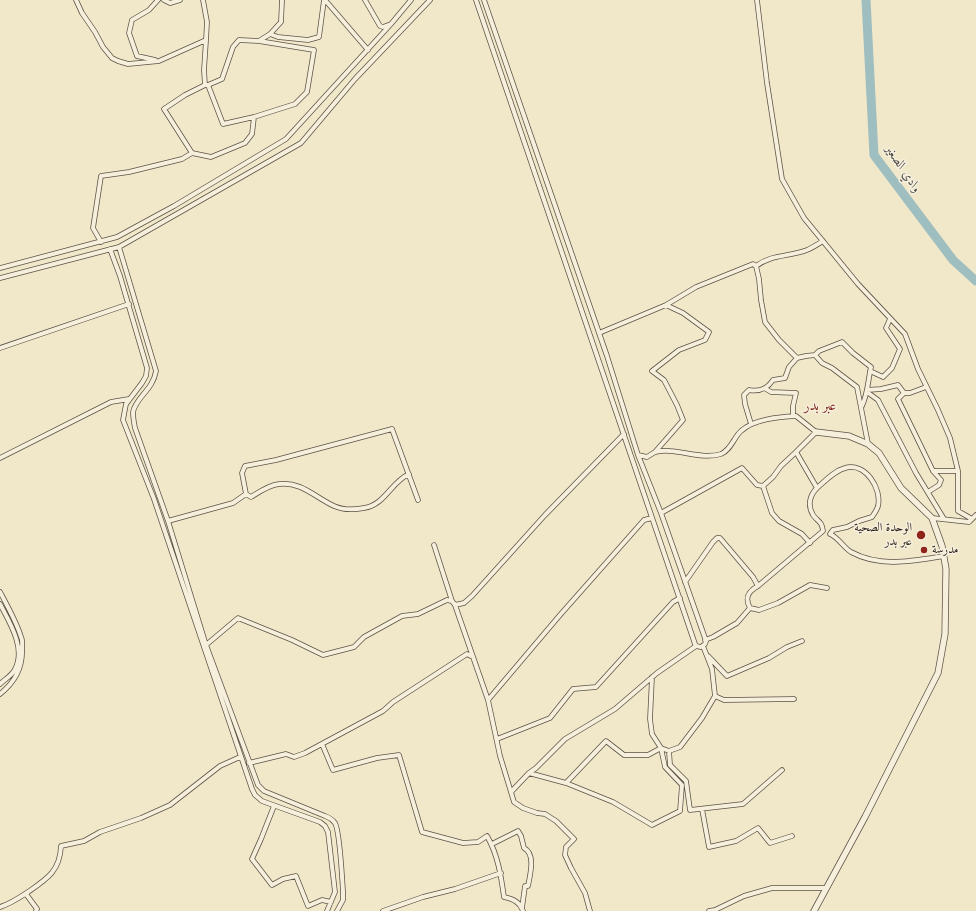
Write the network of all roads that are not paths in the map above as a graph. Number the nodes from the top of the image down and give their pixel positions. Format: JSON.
{"nodes":[{"id":1,"x":76,"y":0,"type":"edge"},
{"id":2,"x":158,"y":0,"type":"edge"},
{"id":3,"x":164,"y":0,"type":"edge"},
{"id":4,"x":180,"y":0,"type":"edge"},
{"id":5,"x":203,"y":0,"type":"edge"},
{"id":6,"x":282,"y":0,"type":"edge"},
{"id":7,"x":325,"y":0,"type":"edge"},
{"id":8,"x":364,"y":0,"type":"edge"},
{"id":9,"x":411,"y":0,"type":"edge"},
{"id":10,"x":430,"y":0,"type":"edge"},
{"id":11,"x":476,"y":0,"type":"edge"},
{"id":12,"x":484,"y":0,"type":"edge"},
{"id":13,"x":757,"y":0,"type":"edge"},
{"id":14,"x":391,"y":24,"type":"junction"},
{"id":15,"x":270,"y":34,"type":"junction"},
{"id":16,"x":206,"y":40,"type":"junction"},
{"id":17,"x":259,"y":41,"type":"junction"},
{"id":18,"x":368,"y":50,"type":"junction"},
{"id":19,"x":159,"y":61,"type":"junction"},
{"id":20,"x":207,"y":85,"type":"junction"},
{"id":21,"x":254,"y":117,"type":"junction"},
{"id":22,"x":192,"y":153,"type":"junction"},
{"id":23,"x":823,"y":241,"type":"junction"},
{"id":24,"x":101,"y":242,"type":"junction"},
{"id":25,"x":119,"y":247,"type":"junction"},
{"id":26,"x":110,"y":249,"type":"junction"},
{"id":27,"x":756,"y":266,"type":"junction"},
{"id":28,"x":0,"y":268,"type":"edge"},
{"id":29,"x":0,"y":278,"type":"edge"},
{"id":30,"x":129,"y":304,"type":"junction"},
{"id":31,"x":666,"y":305,"type":"junction"},
{"id":32,"x":890,"y":319,"type":"junction"},
{"id":33,"x":599,"y":333,"type":"junction"},
{"id":34,"x":0,"y":348,"type":"edge"},
{"id":35,"x":815,"y":355,"type":"junction"},
{"id":36,"x":797,"y":358,"type":"junction"},
{"id":37,"x":870,"y":371,"type":"junction"},
{"id":38,"x":926,"y":387,"type":"junction"},
{"id":39,"x":766,"y":389,"type":"junction"},
{"id":40,"x":867,"y":391,"type":"junction"},
{"id":41,"x":904,"y":393,"type":"junction"},
{"id":42,"x":129,"y":399,"type":"junction"},
{"id":43,"x":861,"y":407,"type":"junction"},
{"id":44,"x":793,"y":416,"type":"junction"},
{"id":45,"x":751,"y":424,"type":"junction"},
{"id":46,"x":816,"y":432,"type":"junction"},
{"id":47,"x":624,"y":434,"type":"junction"},
{"id":48,"x":868,"y":444,"type":"junction"},
{"id":49,"x":655,"y":452,"type":"junction"},
{"id":50,"x":796,"y":452,"type":"junction"},
{"id":51,"x":638,"y":456,"type":"junction"},
{"id":52,"x":0,"y":458,"type":"edge"},
{"id":53,"x":933,"y":471,"type":"junction"},
{"id":54,"x":958,"y":471,"type":"junction"},
{"id":55,"x":409,"y":474,"type":"junction"},
{"id":56,"x":762,"y":486,"type":"junction"},
{"id":57,"x":817,"y":488,"type":"junction"},
{"id":58,"x":928,"y":492,"type":"junction"},
{"id":59,"x":246,"y":494,"type":"junction"},
{"id":60,"x":418,"y":500,"type":"dead end"},
{"id":61,"x":661,"y":513,"type":"junction"},
{"id":62,"x":976,"y":515,"type":"edge"},
{"id":63,"x":652,"y":518,"type":"junction"},
{"id":64,"x":932,"y":518,"type":"junction"},
{"id":65,"x":944,"y":519,"type":"junction"},
{"id":66,"x":972,"y":519,"type":"junction"},
{"id":67,"x":168,"y":521,"type":"junction"},
{"id":68,"x":810,"y":543,"type":"junction"},
{"id":69,"x":434,"y":544,"type":"dead end"},
{"id":70,"x":944,"y":556,"type":"junction"},
{"id":71,"x":685,"y":582,"type":"junction"},
{"id":72,"x":758,"y":586,"type":"junction"},
{"id":73,"x":827,"y":588,"type":"dead end"},
{"id":74,"x":0,"y":592,"type":"edge"},
{"id":75,"x":680,"y":598,"type":"junction"},
{"id":76,"x":452,"y":601,"type":"junction"},
{"id":77,"x":0,"y":604,"type":"edge"},
{"id":78,"x":455,"y":605,"type":"junction"},
{"id":79,"x":750,"y":608,"type":"junction"},
{"id":80,"x":705,"y":640,"type":"junction"},
{"id":81,"x":802,"y":641,"type":"dead end"},
{"id":82,"x":206,"y":645,"type":"junction"},
{"id":83,"x":696,"y":646,"type":"junction"},
{"id":84,"x":703,"y":646,"type":"junction"},
{"id":85,"x":707,"y":654,"type":"junction"},
{"id":86,"x":473,"y":657,"type":"junction"},
{"id":87,"x":652,"y":677,"type":"junction"},
{"id":88,"x":0,"y":684,"type":"edge"},
{"id":89,"x":0,"y":694,"type":"edge"},
{"id":90,"x":715,"y":696,"type":"junction"},
{"id":91,"x":794,"y":699,"type":"dead end"},
{"id":92,"x":488,"y":700,"type":"junction"},
{"id":93,"x":497,"y":739,"type":"junction"},
{"id":94,"x":322,"y":744,"type":"junction"},
{"id":95,"x":661,"y":748,"type":"junction"},
{"id":96,"x":669,"y":751,"type":"junction"},
{"id":97,"x":240,"y":757,"type":"junction"},
{"id":98,"x":249,"y":763,"type":"junction"},
{"id":99,"x":782,"y":770,"type":"dead end"},
{"id":100,"x":529,"y":773,"type":"junction"},
{"id":101,"x":566,"y":784,"type":"junction"},
{"id":102,"x":511,"y":792,"type":"junction"},
{"id":103,"x":274,"y":806,"type":"junction"},
{"id":104,"x":702,"y":809,"type":"junction"},
{"id":105,"x":792,"y":836,"type":"dead end"},
{"id":106,"x":492,"y":844,"type":"junction"},
{"id":107,"x":501,"y":873,"type":"junction"},
{"id":108,"x":826,"y":888,"type":"junction"},
{"id":109,"x":26,"y":894,"type":"junction"},
{"id":110,"x":331,"y":902,"type":"junction"},
{"id":111,"x":0,"y":907,"type":"edge"},
{"id":112,"x":523,"y":909,"type":"edge"},
{"id":113,"x":36,"y":911,"type":"edge"},
{"id":114,"x":327,"y":911,"type":"edge"},
{"id":115,"x":337,"y":911,"type":"edge"},
{"id":116,"x":383,"y":911,"type":"edge"},
{"id":117,"x":590,"y":911,"type":"edge"},
{"id":118,"x":709,"y":911,"type":"edge"},
{"id":119,"x":814,"y":911,"type":"edge"}],
"edges":[{"from":1,"to":19,"type":"street"},
{"from":2,"to":19,"type":"street"},
{"from":3,"to":4,"type":"street"},
{"from":5,"to":16,"type":"street"},
{"from":6,"to":15,"type":"street"},
{"from":7,"to":15,"type":"street"},
{"from":7,"to":18,"type":"street"},
{"from":8,"to":14,"type":"street"},
{"from":9,"to":14,"type":"street"},
{"from":10,"to":25,"type":"street"},
{"from":11,"to":47,"type":"street"},
{"from":12,"to":33,"type":"street"},
{"from":13,"to":23,"type":"street"},
{"from":14,"to":18,"type":"street"},
{"from":15,"to":17,"type":"street"},
{"from":16,"to":19,"type":"street"},
{"from":16,"to":20,"type":"street"},
{"from":17,"to":20,"type":"street"},
{"from":17,"to":21,"type":"street"},
{"from":18,"to":24,"type":"street"},
{"from":20,"to":21,"type":"street"},
{"from":20,"to":22,"type":"street"},
{"from":21,"to":22,"type":"street"},
{"from":22,"to":24,"type":"street"},
{"from":23,"to":27,"type":"street"},
{"from":23,"to":32,"type":"street"},
{"from":24,"to":28,"type":"street"},
{"from":25,"to":26,"type":"street"},
{"from":25,"to":67,"type":"street"},
{"from":26,"to":29,"type":"street"},
{"from":26,"to":30,"type":"street"},
{"from":27,"to":31,"type":"street"},
{"from":27,"to":36,"type":"street"},
{"from":30,"to":34,"type":"street"},
{"from":30,"to":42,"type":"street"},
{"from":31,"to":33,"type":"street"},
{"from":31,"to":49,"type":"street"},
{"from":32,"to":37,"type":"street"},
{"from":32,"to":38,"type":"street"},
{"from":33,"to":51,"type":"street"},
{"from":35,"to":36,"type":"street"},
{"from":35,"to":37,"type":"street"},
{"from":35,"to":43,"type":"street"},
{"from":36,"to":39,"type":"street"},
{"from":37,"to":40,"type":"street"},
{"from":38,"to":41,"type":"street"},
{"from":38,"to":54,"type":"street"},
{"from":39,"to":44,"type":"street"},
{"from":39,"to":45,"type":"street"},
{"from":40,"to":41,"type":"street"},
{"from":40,"to":43,"type":"street"},
{"from":40,"to":58,"type":"street"},
{"from":41,"to":53,"type":"street"},
{"from":42,"to":52,"type":"street"},
{"from":42,"to":97,"type":"street"},
{"from":43,"to":48,"type":"street"},
{"from":44,"to":45,"type":"street"},
{"from":44,"to":46,"type":"street"},
{"from":45,"to":49,"type":"street"},
{"from":46,"to":48,"type":"street"},
{"from":46,"to":50,"type":"street"},
{"from":47,"to":63,"type":"street"},
{"from":47,"to":78,"type":"street"},
{"from":48,"to":64,"type":"street"},
{"from":49,"to":51,"type":"street"},
{"from":50,"to":56,"type":"street"},
{"from":50,"to":57,"type":"street"},
{"from":51,"to":61,"type":"street"},
{"from":53,"to":54,"type":"street"},
{"from":53,"to":58,"type":"street"},
{"from":54,"to":66,"type":"street"},
{"from":55,"to":59,"type":"street"},
{"from":55,"to":59,"type":"street"},
{"from":55,"to":60,"type":"street"},
{"from":56,"to":61,"type":"street"},
{"from":56,"to":68,"type":"street"},
{"from":57,"to":68,"type":"street"},
{"from":57,"to":70,"type":"street"},
{"from":58,"to":65,"type":"street"},
{"from":59,"to":67,"type":"street"},
{"from":61,"to":71,"type":"street"},
{"from":62,"to":66,"type":"street"},
{"from":63,"to":75,"type":"street"},
{"from":63,"to":92,"type":"street"},
{"from":64,"to":65,"type":"street"},
{"from":64,"to":70,"type":"street"},
{"from":65,"to":66,"type":"street"},
{"from":67,"to":82,"type":"street"},
{"from":68,"to":72,"type":"street"},
{"from":69,"to":76,"type":"street"},
{"from":70,"to":108,"type":"street"},
{"from":71,"to":72,"type":"street"},
{"from":71,"to":80,"type":"street"},
{"from":72,"to":79,"type":"street"},
{"from":73,"to":79,"type":"street"},
{"from":74,"to":89,"type":"street"},
{"from":75,"to":83,"type":"street"},
{"from":75,"to":93,"type":"street"},
{"from":76,"to":78,"type":"street"},
{"from":76,"to":82,"type":"street"},
{"from":77,"to":88,"type":"street"},
{"from":78,"to":86,"type":"street"},
{"from":79,"to":80,"type":"street"},
{"from":80,"to":84,"type":"street"},
{"from":81,"to":85,"type":"street"},
{"from":82,"to":98,"type":"street"},
{"from":83,"to":84,"type":"street"},
{"from":83,"to":87,"type":"street"},
{"from":84,"to":85,"type":"street"},
{"from":85,"to":90,"type":"street"},
{"from":86,"to":92,"type":"street"},
{"from":86,"to":94,"type":"street"},
{"from":87,"to":95,"type":"street"},
{"from":87,"to":100,"type":"street"},
{"from":90,"to":91,"type":"street"},
{"from":90,"to":96,"type":"street"},
{"from":92,"to":93,"type":"street"},
{"from":93,"to":102,"type":"street"},
{"from":94,"to":98,"type":"street"},
{"from":94,"to":106,"type":"street"},
{"from":95,"to":96,"type":"street"},
{"from":95,"to":101,"type":"street"},
{"from":95,"to":101,"type":"street"},
{"from":96,"to":104,"type":"street"},
{"from":97,"to":103,"type":"street"},
{"from":97,"to":109,"type":"street"},
{"from":98,"to":115,"type":"street"},
{"from":99,"to":104,"type":"street"},
{"from":100,"to":101,"type":"street"},
{"from":100,"to":102,"type":"street"},
{"from":102,"to":117,"type":"street"},
{"from":103,"to":110,"type":"street"},
{"from":103,"to":110,"type":"street"},
{"from":104,"to":105,"type":"street"},
{"from":106,"to":107,"type":"street"},
{"from":106,"to":112,"type":"street"},
{"from":107,"to":112,"type":"street"},
{"from":107,"to":116,"type":"street"},
{"from":108,"to":118,"type":"street"},
{"from":108,"to":119,"type":"street"},
{"from":109,"to":111,"type":"street"},
{"from":109,"to":113,"type":"street"},
{"from":110,"to":114,"type":"street"}]}
